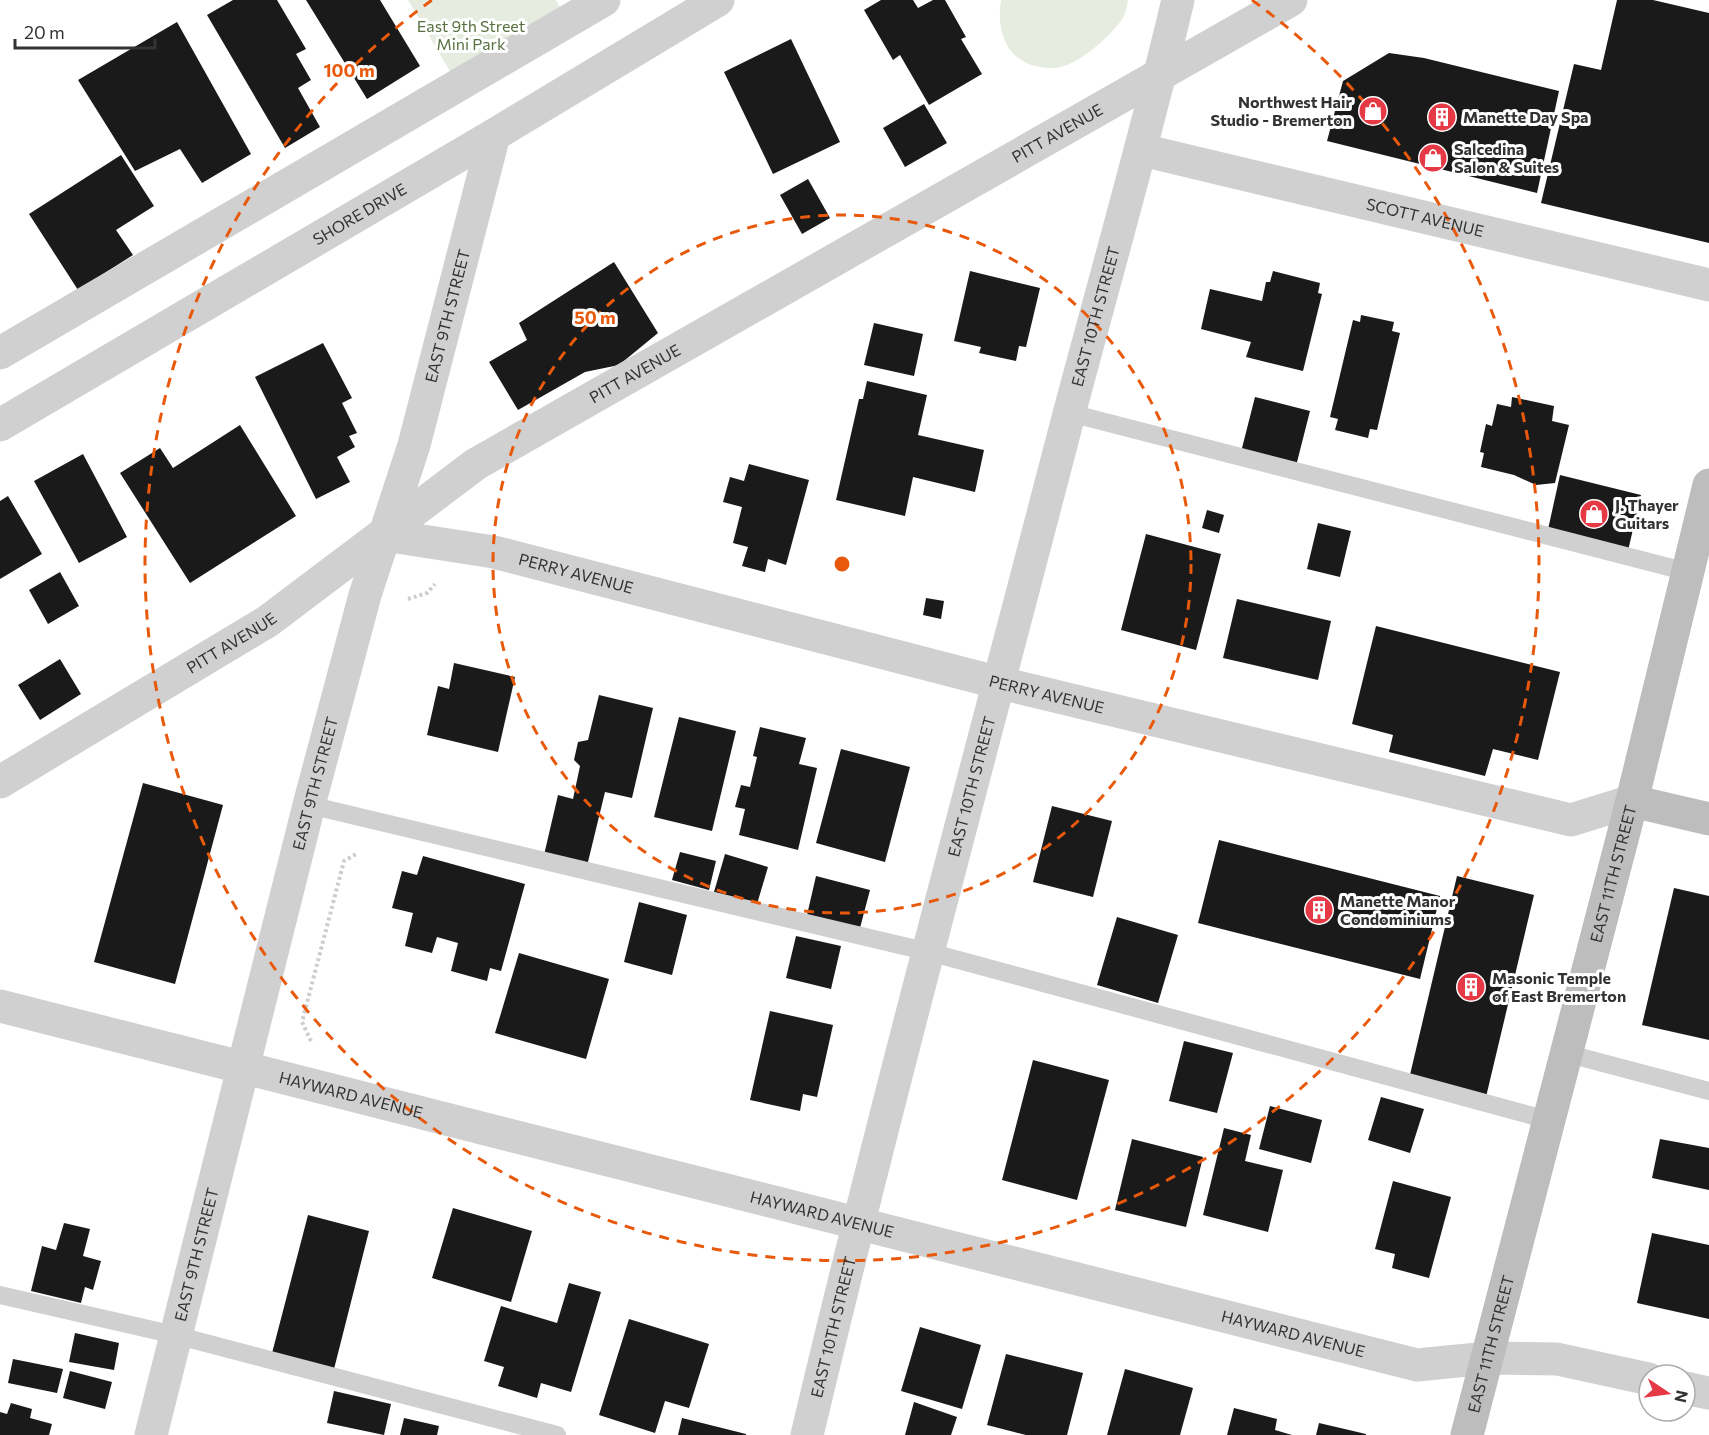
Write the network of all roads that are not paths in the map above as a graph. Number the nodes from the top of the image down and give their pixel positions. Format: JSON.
{"nodes":[{"id":1,"x":604,"y":0,"type":"edge"},
{"id":2,"x":718,"y":0,"type":"edge"},
{"id":3,"x":1178,"y":0,"type":"edge"},
{"id":4,"x":1291,"y":0,"type":"edge"},
{"id":5,"x":1160,"y":76,"type":"junction"},
{"id":6,"x":494,"y":135,"type":"junction"},
{"id":7,"x":1142,"y":150,"type":"junction"},
{"id":8,"x":1709,"y":285,"type":"edge"},
{"id":9,"x":0,"y":353,"type":"edge"},
{"id":10,"x":1070,"y":413,"type":"junction"},
{"id":11,"x":0,"y":425,"type":"edge"},
{"id":12,"x":1709,"y":485,"type":"edge"},
{"id":13,"x":384,"y":535,"type":"junction"},
{"id":14,"x":1688,"y":572,"type":"junction"},
{"id":15,"x":1000,"y":683,"type":"junction"},
{"id":16,"x":0,"y":782,"type":"edge"},
{"id":17,"x":1632,"y":801,"type":"junction"},
{"id":18,"x":309,"y":805,"type":"junction"},
{"id":19,"x":1709,"y":819,"type":"edge"},
{"id":20,"x":929,"y":952,"type":"junction"},
{"id":21,"x":0,"y":1006,"type":"edge"},
{"id":22,"x":1564,"y":1053,"type":"junction"},
{"id":23,"x":243,"y":1066,"type":"junction"},
{"id":24,"x":1709,"y":1091,"type":"edge"},
{"id":25,"x":1548,"y":1120,"type":"junction"},
{"id":26,"x":858,"y":1224,"type":"junction"},
{"id":27,"x":0,"y":1295,"type":"edge"},
{"id":28,"x":175,"y":1335,"type":"junction"},
{"id":29,"x":1488,"y":1358,"type":"junction"},
{"id":30,"x":1637,"y":1376,"type":"edge"},
{"id":31,"x":151,"y":1435,"type":"edge"},
{"id":32,"x":557,"y":1435,"type":"edge"},
{"id":33,"x":807,"y":1435,"type":"edge"},
{"id":34,"x":1467,"y":1435,"type":"edge"}],
"edges":[{"from":1,"to":9,"type":"street"},
{"from":2,"to":6,"type":"street","name":"SHORE DRIVE"},
{"from":3,"to":5,"type":"street","name":"EAST 10TH STREET"},
{"from":4,"to":5,"type":"street","name":"PITT AVENUE"},
{"from":5,"to":7,"type":"street","name":"EAST 10TH STREET"},
{"from":5,"to":13,"type":"street","name":"PITT AVENUE"},
{"from":6,"to":11,"type":"street","name":"SHORE DRIVE"},
{"from":6,"to":13,"type":"street","name":"EAST 9TH STREET"},
{"from":7,"to":8,"type":"street","name":"SCOTT AVENUE"},
{"from":7,"to":10,"type":"street","name":"EAST 10TH STREET"},
{"from":10,"to":14,"type":"lane"},
{"from":10,"to":15,"type":"street","name":"EAST 10TH STREET"},
{"from":12,"to":14,"type":"main road","name":"EAST 11TH STREET"},
{"from":13,"to":15,"type":"street","name":"PERRY AVENUE"},
{"from":13,"to":16,"type":"street","name":"PITT AVENUE"},
{"from":13,"to":18,"type":"street","name":"EAST 9TH STREET"},
{"from":14,"to":17,"type":"main road","name":"EAST 11TH STREET"},
{"from":15,"to":17,"type":"street","name":"PERRY AVENUE"},
{"from":15,"to":20,"type":"street","name":"EAST 10TH STREET"},
{"from":17,"to":19,"type":"main road"},
{"from":17,"to":22,"type":"main road","name":"EAST 11TH STREET"},
{"from":18,"to":20,"type":"lane"},
{"from":18,"to":23,"type":"street","name":"EAST 9TH STREET"},
{"from":20,"to":25,"type":"lane"},
{"from":20,"to":26,"type":"street","name":"EAST 10TH STREET"},
{"from":21,"to":23,"type":"street","name":"HAYWARD AVENUE"},
{"from":22,"to":24,"type":"lane"},
{"from":22,"to":25,"type":"main road","name":"EAST 11TH STREET"},
{"from":23,"to":26,"type":"street","name":"HAYWARD AVENUE"},
{"from":23,"to":28,"type":"street","name":"EAST 9TH STREET"},
{"from":25,"to":29,"type":"main road","name":"EAST 11TH STREET"},
{"from":26,"to":29,"type":"street","name":"HAYWARD AVENUE"},
{"from":26,"to":33,"type":"street","name":"EAST 10TH STREET"},
{"from":27,"to":28,"type":"lane"},
{"from":28,"to":31,"type":"street","name":"EAST 9TH STREET"},
{"from":28,"to":32,"type":"lane"},
{"from":29,"to":30,"type":"street","name":"HAYWARD AVENUE"},
{"from":29,"to":34,"type":"main road","name":"EAST 11TH STREET"}]}
